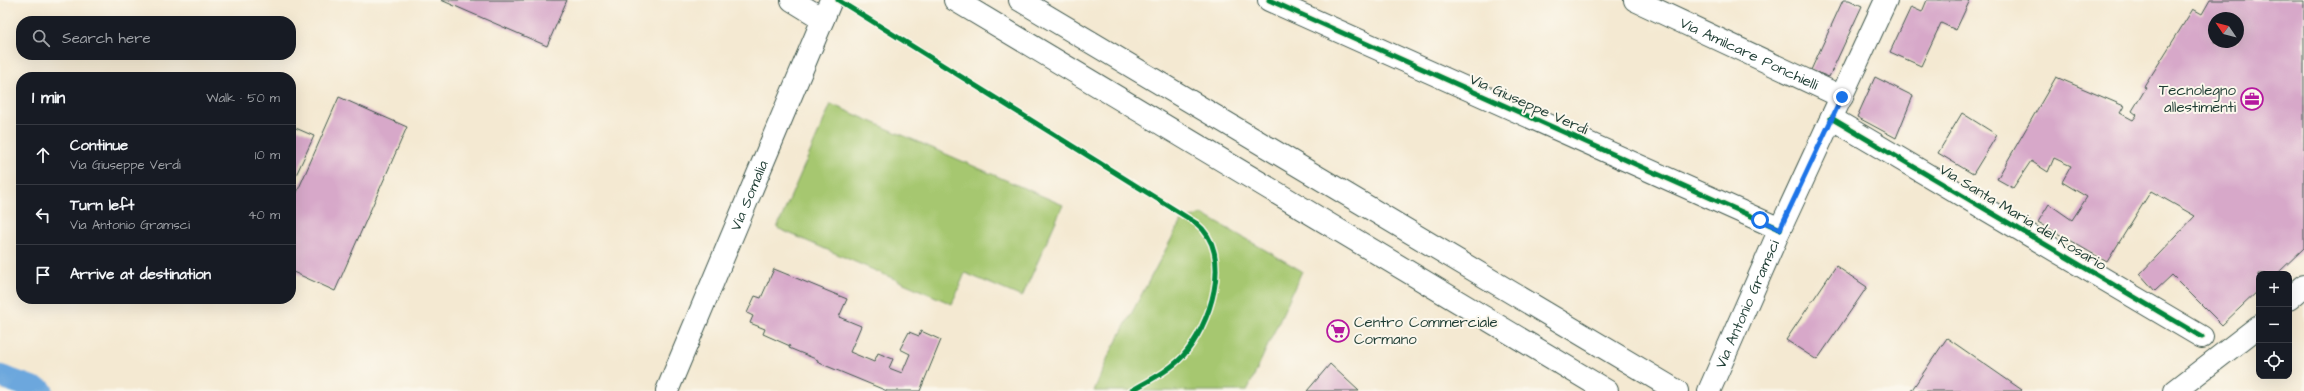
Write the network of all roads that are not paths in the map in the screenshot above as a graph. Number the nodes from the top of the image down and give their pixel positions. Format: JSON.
{"nodes":[{"id":1,"x":792,"y":0,"type":"edge"},
{"id":2,"x":955,"y":0,"type":"edge"},
{"id":3,"x":1020,"y":0,"type":"edge"},
{"id":4,"x":1269,"y":0,"type":"edge"},
{"id":5,"x":1635,"y":0,"type":"edge"},
{"id":6,"x":1886,"y":0,"type":"edge"},
{"id":7,"x":1306,"y":7,"type":"edge"},
{"id":8,"x":827,"y":10,"type":"edge"},
{"id":9,"x":1842,"y":97,"type":"junction"},
{"id":10,"x":1831,"y":118,"type":"junction"},
{"id":11,"x":1780,"y":229,"type":"junction"},
{"id":12,"x":2304,"y":286,"type":"edge"},
{"id":13,"x":2292,"y":296,"type":"edge"},
{"id":14,"x":2251,"y":333,"type":"edge"},
{"id":15,"x":2202,"y":337,"type":"dead end"},
{"id":16,"x":1713,"y":382,"type":"edge"},
{"id":17,"x":667,"y":391,"type":"edge"},
{"id":18,"x":1607,"y":391,"type":"edge"},
{"id":19,"x":1677,"y":391,"type":"edge"},
{"id":20,"x":2175,"y":391,"type":"edge"},
{"id":21,"x":2196,"y":391,"type":"edge"}],
"edges":[{"from":1,"to":8,"type":"main road"},
{"from":2,"to":18,"type":"main road"},
{"from":3,"to":19,"type":"main road"},
{"from":4,"to":7,"type":"main road","name":"Via Giuseppe Verdi"},
{"from":5,"to":9,"type":"main road","name":"Via Amilcare Ponchielli"},
{"from":6,"to":9,"type":"main road","name":"Via Antonio Gramsci"},
{"from":7,"to":11,"type":"main road","name":"Via Giuseppe Verdi"},
{"from":8,"to":17,"type":"main road","name":"Via Somalia"},
{"from":9,"to":10,"type":"main road","name":"Via Antonio Gramsci"},
{"from":10,"to":11,"type":"main road","name":"Via Antonio Gramsci"},
{"from":10,"to":15,"type":"main road","name":"Via Santa Maria del Rosario"},
{"from":11,"to":16,"type":"main road","name":"Via Antonio Gramsci"},
{"from":12,"to":13,"type":"main road"},
{"from":14,"to":20,"type":"main road"},
{"from":14,"to":21,"type":"main road"}]}
